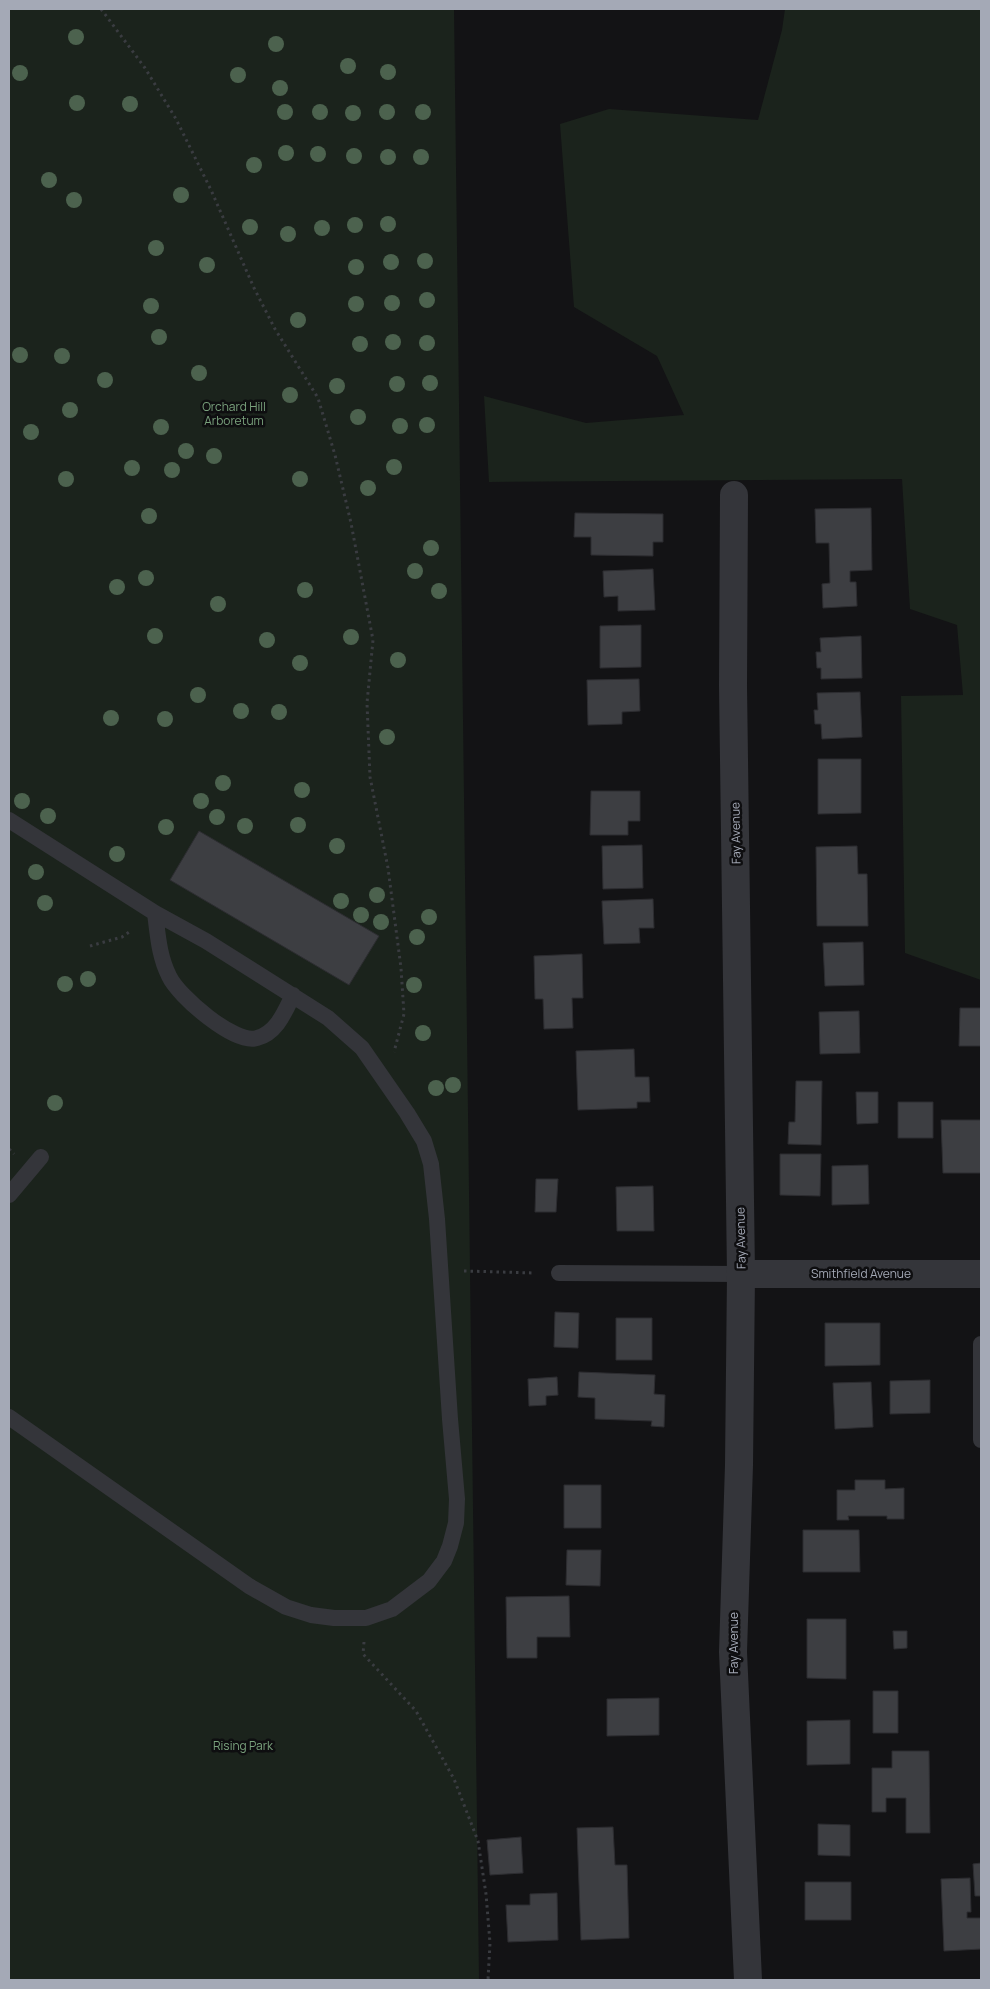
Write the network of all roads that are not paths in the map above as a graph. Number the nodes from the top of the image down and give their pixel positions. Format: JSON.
{"nodes":[{"id":1,"x":734,"y":496,"type":"dead end"},
{"id":2,"x":9,"y":820,"type":"edge"},
{"id":3,"x":155,"y":913,"type":"junction"},
{"id":4,"x":293,"y":995,"type":"junction"},
{"id":5,"x":41,"y":1157,"type":"dead end"},
{"id":6,"x":9,"y":1195,"type":"edge"},
{"id":7,"x":558,"y":1274,"type":"road end"},
{"id":8,"x":741,"y":1274,"type":"junction"},
{"id":9,"x":981,"y":1274,"type":"edge"},
{"id":10,"x":981,"y":1344,"type":"edge"},
{"id":11,"x":9,"y":1417,"type":"edge"},
{"id":12,"x":981,"y":1440,"type":"edge"},
{"id":13,"x":748,"y":1980,"type":"edge"}],
"edges":[{"from":1,"to":8,"type":"street","name":"Fay Avenue"},
{"from":2,"to":3,"type":"lane"},
{"from":3,"to":4,"type":"lane"},
{"from":3,"to":4,"type":"lane"},
{"from":4,"to":11,"type":"lane"},
{"from":5,"to":6,"type":"lane"},
{"from":7,"to":8,"type":"lane"},
{"from":8,"to":9,"type":"street","name":"Smithfield Avenue"},
{"from":8,"to":13,"type":"street","name":"Fay Avenue"},
{"from":10,"to":12,"type":"lane"}]}
